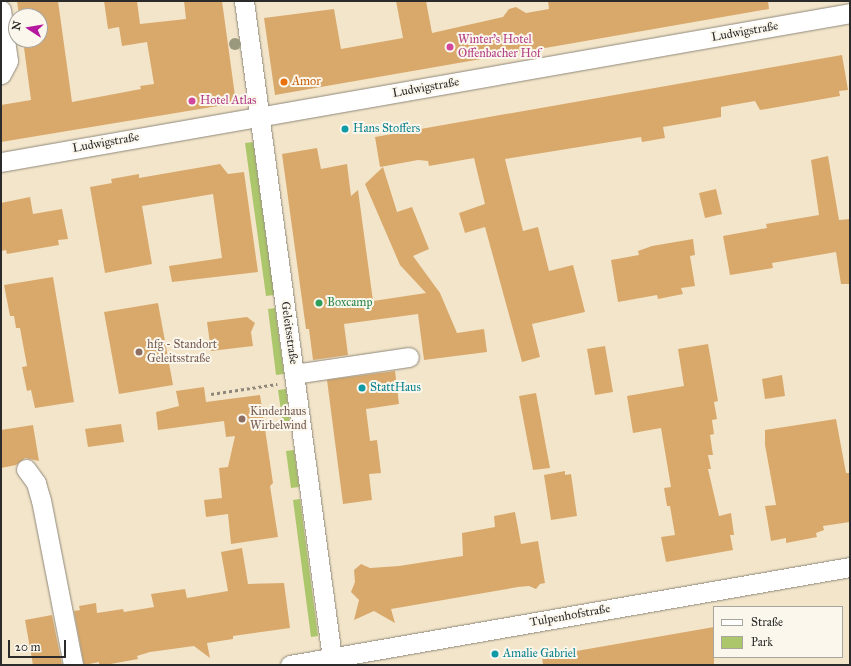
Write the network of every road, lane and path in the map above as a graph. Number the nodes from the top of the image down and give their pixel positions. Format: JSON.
{"nodes":[{"id":1,"x":244,"y":1,"type":"edge"},
{"id":2,"x":1,"y":10,"type":"edge"},
{"id":3,"x":850,"y":13,"type":"edge"},
{"id":4,"x":1,"y":74,"type":"edge"},
{"id":5,"x":260,"y":116,"type":"junction"},
{"id":6,"x":1,"y":162,"type":"edge"},
{"id":7,"x":409,"y":357,"type":"dead end"},
{"id":8,"x":295,"y":378,"type":"junction"},
{"id":9,"x":211,"y":394,"type":"dead end"},
{"id":10,"x":26,"y":469,"type":"dead end"},
{"id":11,"x":850,"y":567,"type":"edge"},
{"id":12,"x":332,"y":661,"type":"edge"},
{"id":13,"x":73,"y":665,"type":"edge"},
{"id":14,"x":290,"y":665,"type":"edge"}],
"edges":[{"from":1,"to":5,"type":"street","name":"Geleitsstraße"},
{"from":2,"to":4,"type":"street"},
{"from":3,"to":5,"type":"street","name":"Ludwigstraße"},
{"from":5,"to":6,"type":"street","name":"Ludwigstraße"},
{"from":5,"to":8,"type":"street","name":"Geleitsstraße"},
{"from":7,"to":8,"type":"street"},
{"from":8,"to":9,"type":"path"},
{"from":8,"to":12,"type":"street","name":"Geleitsstraße"},
{"from":10,"to":13,"type":"street"},
{"from":11,"to":12,"type":"street","name":"Tulpenhofstraße"},
{"from":12,"to":14,"type":"street","name":"Tulpenhofstraße"}]}
